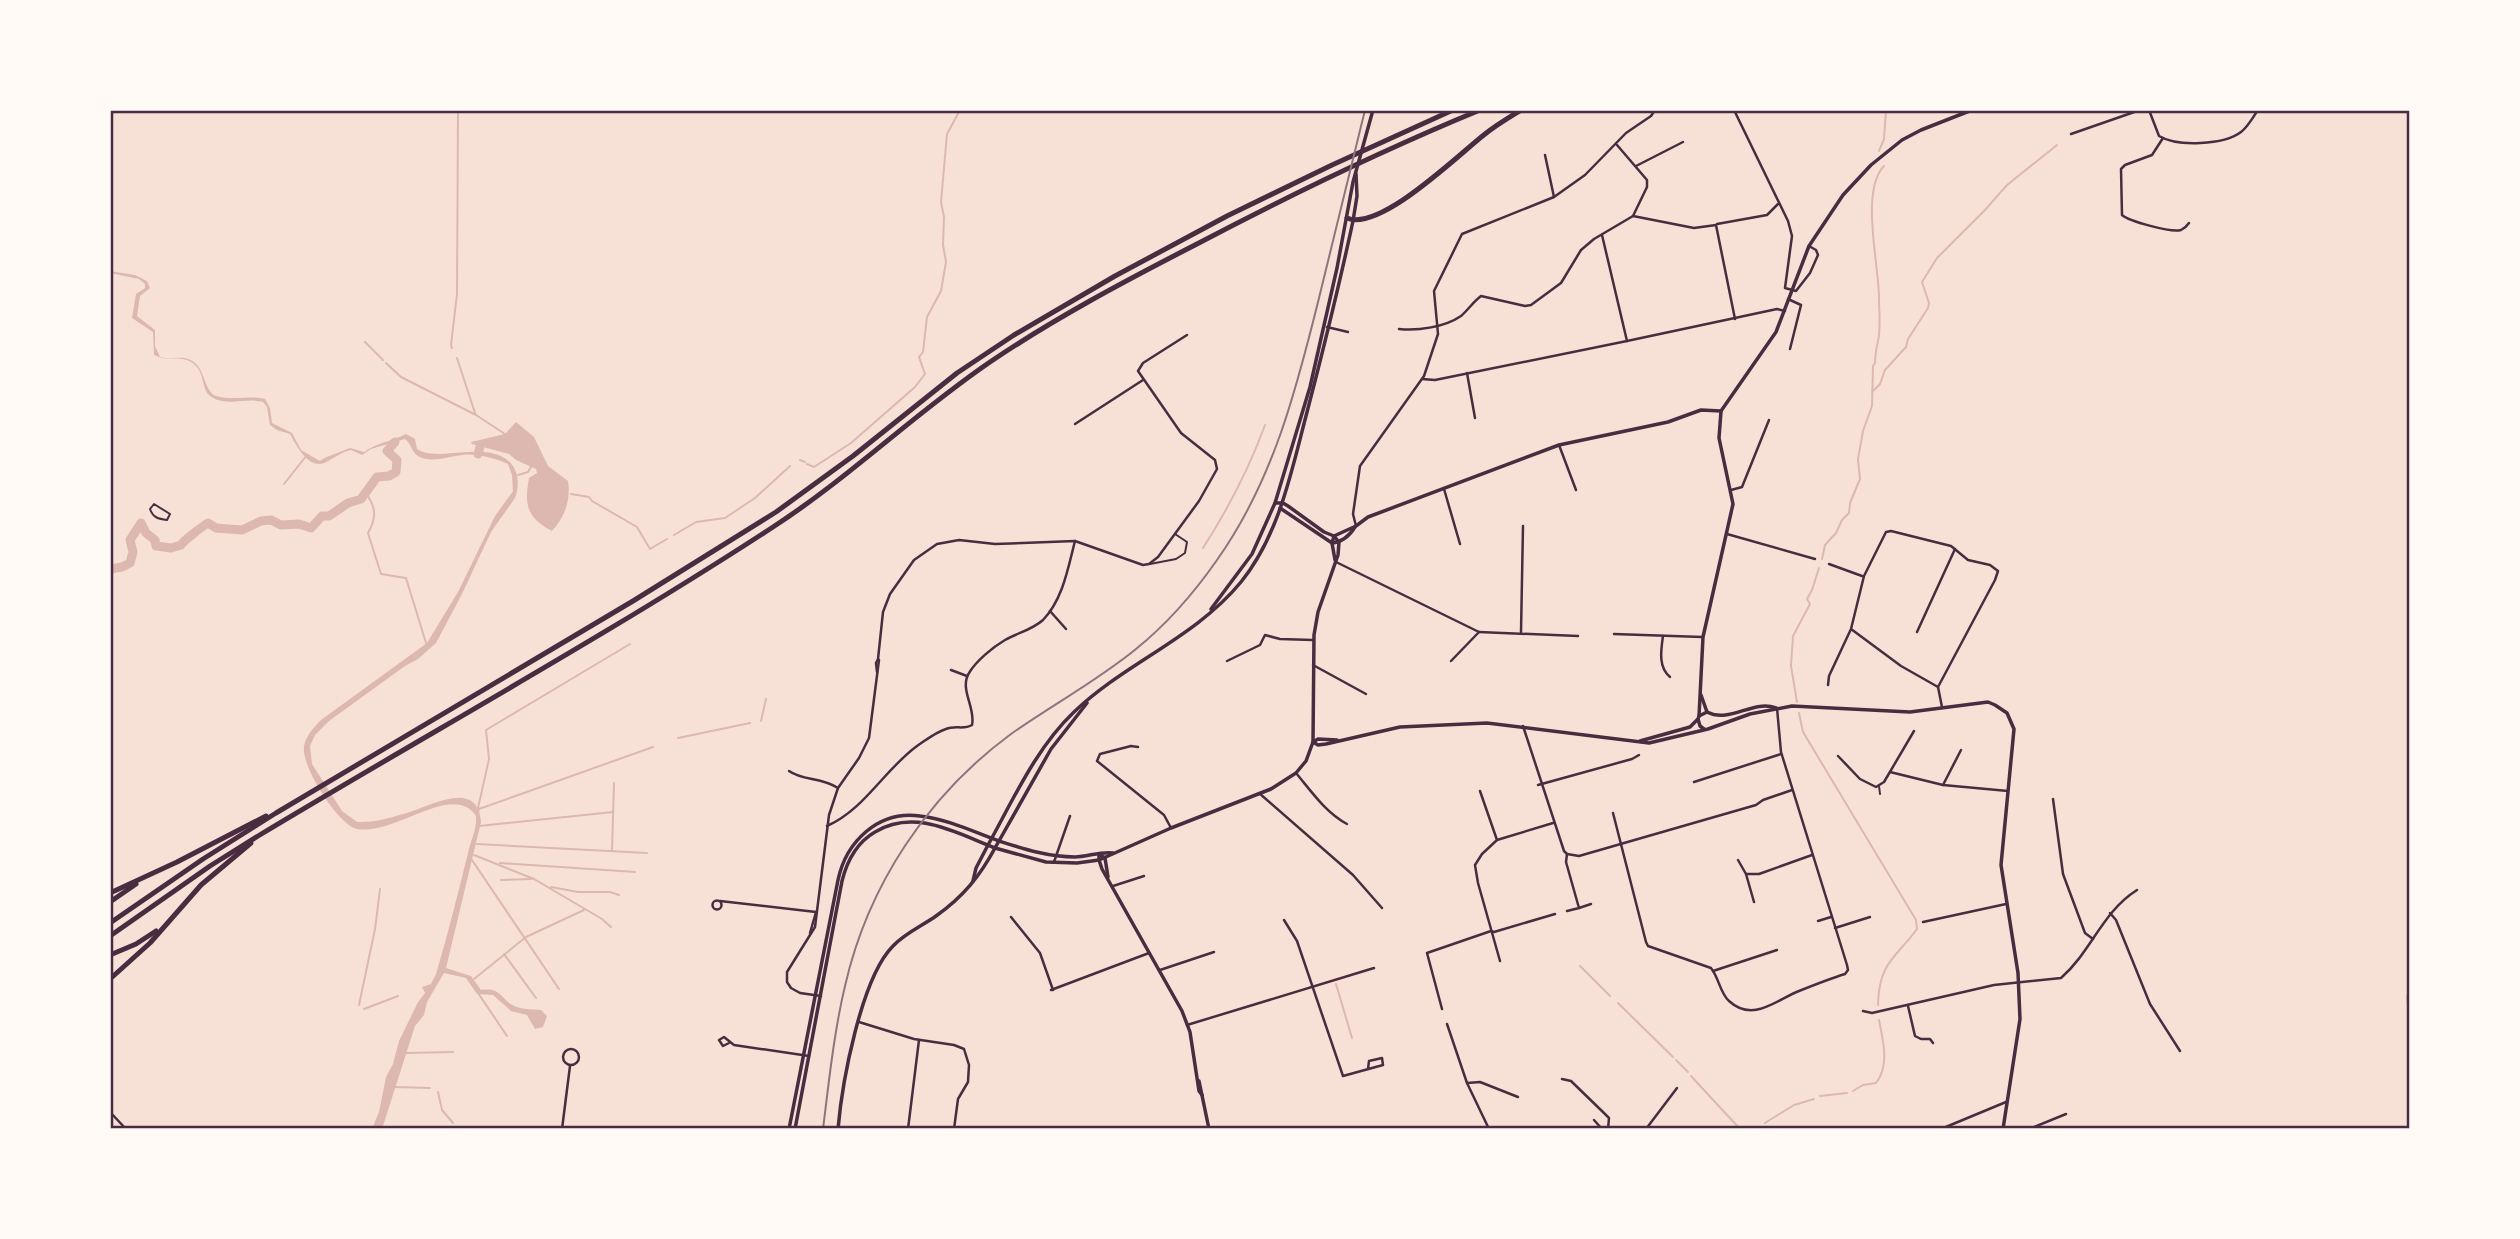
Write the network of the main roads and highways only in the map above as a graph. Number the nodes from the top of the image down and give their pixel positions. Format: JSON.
{"nodes":[{"id":1,"x":1454,"y":110,"type":"edge"},
{"id":2,"x":1480,"y":110,"type":"edge"},
{"id":3,"x":1521,"y":110,"type":"edge"},
{"id":4,"x":1350,"y":219,"type":"road end"},
{"id":5,"x":276,"y":813,"type":"junction"},
{"id":6,"x":258,"y":836,"type":"junction"},
{"id":7,"x":147,"y":877,"type":"junction"},
{"id":8,"x":110,"y":892,"type":"edge"},
{"id":9,"x":110,"y":902,"type":"edge"},
{"id":10,"x":110,"y":923,"type":"edge"},
{"id":11,"x":162,"y":928,"type":"junction"},
{"id":12,"x":110,"y":936,"type":"edge"},
{"id":13,"x":110,"y":955,"type":"edge"},
{"id":14,"x":110,"y":979,"type":"edge"}],
"edges":[{"from":1,"to":5,"type":"highway"},
{"from":2,"to":6,"type":"highway"},
{"from":3,"to":4,"type":"highway"},
{"from":5,"to":7,"type":"highway"},
{"from":5,"to":10,"type":"highway"},
{"from":6,"to":11,"type":"highway"},
{"from":6,"to":12,"type":"highway"},
{"from":7,"to":8,"type":"highway"},
{"from":7,"to":9,"type":"highway"},
{"from":11,"to":13,"type":"highway"},
{"from":11,"to":14,"type":"highway"}]}
